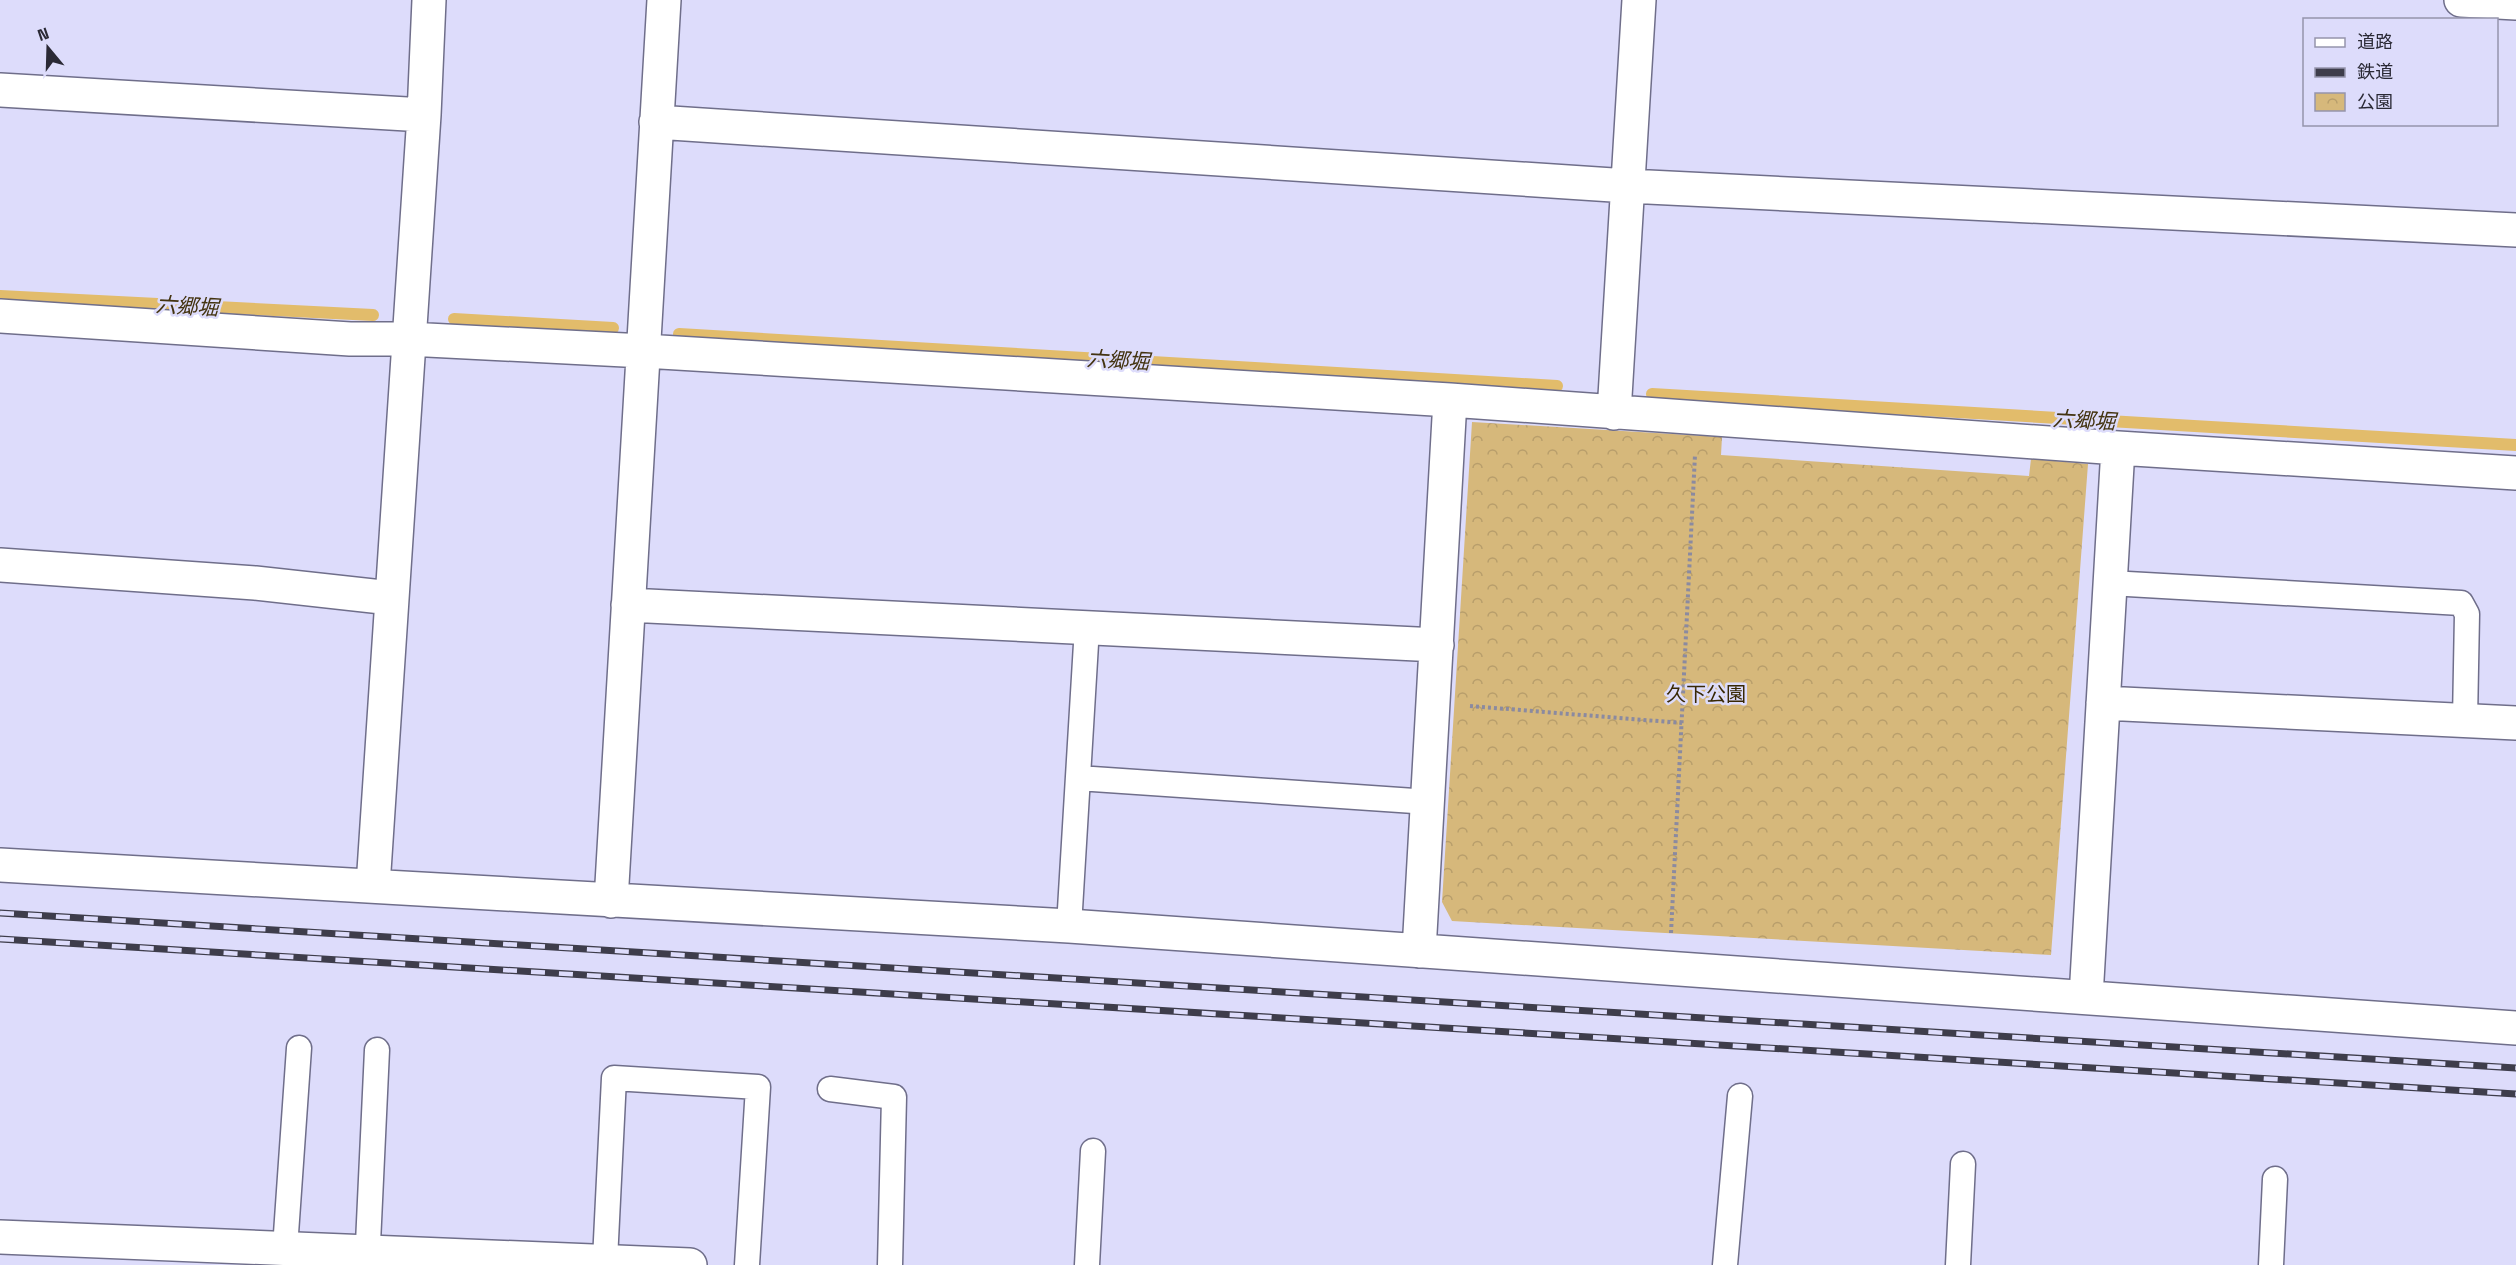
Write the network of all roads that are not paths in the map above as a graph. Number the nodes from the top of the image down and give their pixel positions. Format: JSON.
{"nodes":[{"id":1,"x":429,"y":0,"type":"edge"},
{"id":2,"x":664,"y":0,"type":"edge"},
{"id":3,"x":1639,"y":0,"type":"edge"},
{"id":4,"x":2462,"y":0,"type":"edge"},
{"id":5,"x":2516,"y":3,"type":"edge"},
{"id":6,"x":0,"y":90,"type":"edge"},
{"id":7,"x":424,"y":115,"type":"junction"},
{"id":8,"x":656,"y":122,"type":"junction"},
{"id":9,"x":1628,"y":186,"type":"junction"},
{"id":10,"x":2516,"y":230,"type":"edge"},
{"id":11,"x":0,"y":316,"type":"edge"},
{"id":12,"x":408,"y":339,"type":"junction"},
{"id":13,"x":644,"y":351,"type":"junction"},
{"id":14,"x":1450,"y":400,"type":"junction"},
{"id":15,"x":1614,"y":413,"type":"junction"},
{"id":16,"x":2118,"y":448,"type":"junction"},
{"id":17,"x":2516,"y":473,"type":"edge"},
{"id":18,"x":0,"y":565,"type":"edge"},
{"id":19,"x":2110,"y":583,"type":"junction"},
{"id":20,"x":391,"y":598,"type":"junction"},
{"id":21,"x":628,"y":604,"type":"junction"},
{"id":22,"x":1087,"y":627,"type":"junction"},
{"id":23,"x":1437,"y":645,"type":"junction"},
{"id":24,"x":2103,"y":703,"type":"junction"},
{"id":25,"x":2465,"y":720,"type":"junction"},
{"id":26,"x":2516,"y":723,"type":"edge"},
{"id":27,"x":1078,"y":778,"type":"junction"},
{"id":28,"x":1429,"y":802,"type":"junction"},
{"id":29,"x":0,"y":865,"type":"edge"},
{"id":30,"x":373,"y":886,"type":"junction"},
{"id":31,"x":610,"y":901,"type":"junction"},
{"id":32,"x":1070,"y":926,"type":"junction"},
{"id":33,"x":1419,"y":951,"type":"junction"},
{"id":34,"x":2086,"y":997,"type":"junction"},
{"id":35,"x":2516,"y":1028,"type":"edge"},
{"id":36,"x":299,"y":1048,"type":"dead end"},
{"id":37,"x":377,"y":1050,"type":"dead end"},
{"id":38,"x":830,"y":1089,"type":"dead end"},
{"id":39,"x":1740,"y":1096,"type":"dead end"},
{"id":40,"x":1093,"y":1151,"type":"dead end"},
{"id":41,"x":1963,"y":1164,"type":"dead end"},
{"id":42,"x":2275,"y":1179,"type":"dead end"},
{"id":43,"x":0,"y":1237,"type":"edge"},
{"id":44,"x":285,"y":1248,"type":"junction"},
{"id":45,"x":367,"y":1258,"type":"edge"},
{"id":46,"x":605,"y":1260,"type":"junction"},
{"id":47,"x":690,"y":1265,"type":"edge"},
{"id":48,"x":747,"y":1265,"type":"edge"},
{"id":49,"x":890,"y":1265,"type":"edge"},
{"id":50,"x":1087,"y":1265,"type":"edge"},
{"id":51,"x":1725,"y":1265,"type":"edge"},
{"id":52,"x":1958,"y":1265,"type":"edge"},
{"id":53,"x":2271,"y":1265,"type":"edge"}],
"edges":[{"from":1,"to":7,"type":"street"},
{"from":2,"to":8,"type":"street"},
{"from":3,"to":9,"type":"street"},
{"from":4,"to":5,"type":"street"},
{"from":6,"to":7,"type":"street"},
{"from":7,"to":12,"type":"street"},
{"from":8,"to":9,"type":"street"},
{"from":8,"to":13,"type":"street"},
{"from":9,"to":10,"type":"street"},
{"from":9,"to":15,"type":"street"},
{"from":11,"to":12,"type":"street"},
{"from":12,"to":13,"type":"street"},
{"from":12,"to":20,"type":"street"},
{"from":13,"to":14,"type":"street"},
{"from":13,"to":21,"type":"street"},
{"from":14,"to":15,"type":"street"},
{"from":14,"to":23,"type":"street"},
{"from":15,"to":16,"type":"street"},
{"from":16,"to":17,"type":"street"},
{"from":16,"to":19,"type":"street"},
{"from":18,"to":20,"type":"street"},
{"from":19,"to":24,"type":"street"},
{"from":19,"to":25,"type":"lane"},
{"from":20,"to":30,"type":"street"},
{"from":21,"to":22,"type":"street"},
{"from":21,"to":31,"type":"street"},
{"from":22,"to":23,"type":"street"},
{"from":22,"to":27,"type":"lane"},
{"from":23,"to":28,"type":"street"},
{"from":24,"to":25,"type":"street"},
{"from":24,"to":34,"type":"street"},
{"from":25,"to":26,"type":"street"},
{"from":27,"to":28,"type":"lane"},
{"from":27,"to":32,"type":"lane"},
{"from":28,"to":33,"type":"street"},
{"from":29,"to":30,"type":"street"},
{"from":30,"to":31,"type":"street"},
{"from":31,"to":32,"type":"street"},
{"from":32,"to":33,"type":"street"},
{"from":33,"to":34,"type":"street"},
{"from":34,"to":35,"type":"street"},
{"from":36,"to":44,"type":"lane"},
{"from":37,"to":45,"type":"lane"},
{"from":38,"to":49,"type":"lane"},
{"from":39,"to":51,"type":"lane"},
{"from":40,"to":50,"type":"lane"},
{"from":41,"to":52,"type":"lane"},
{"from":42,"to":53,"type":"lane"},
{"from":43,"to":44,"type":"street"},
{"from":44,"to":45,"type":"street"},
{"from":45,"to":46,"type":"street"},
{"from":46,"to":47,"type":"street"},
{"from":46,"to":48,"type":"lane"}]}
